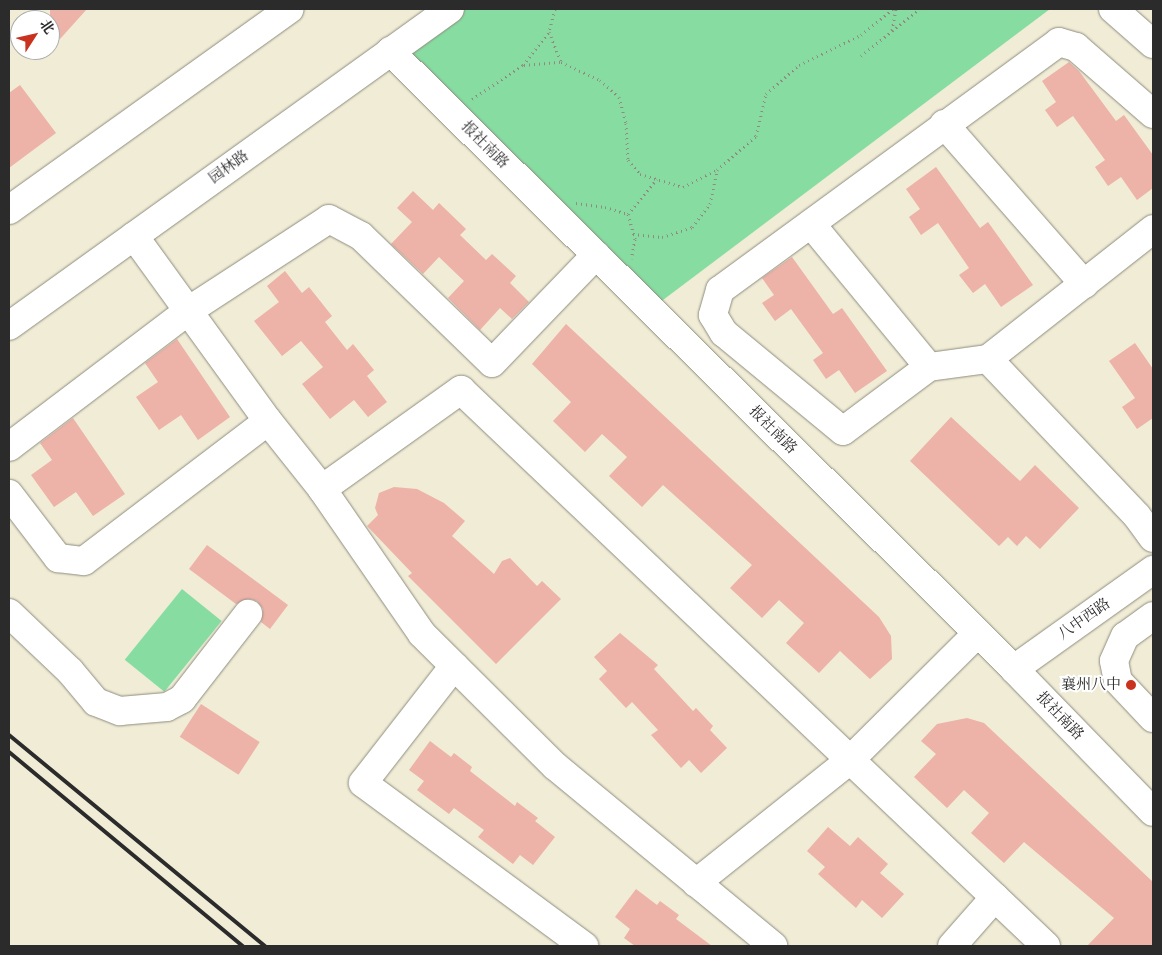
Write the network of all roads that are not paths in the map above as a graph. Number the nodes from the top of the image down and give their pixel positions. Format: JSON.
{"nodes":[{"id":1,"x":290,"y":9,"type":"edge"},
{"id":2,"x":450,"y":9,"type":"edge"},
{"id":3,"x":1113,"y":9,"type":"edge"},
{"id":4,"x":1153,"y":44,"type":"edge"},
{"id":5,"x":390,"y":51,"type":"junction"},
{"id":6,"x":1153,"y":114,"type":"edge"},
{"id":7,"x":944,"y":124,"type":"junction"},
{"id":8,"x":9,"y":210,"type":"edge"},
{"id":9,"x":811,"y":224,"type":"junction"},
{"id":10,"x":1153,"y":229,"type":"edge"},
{"id":11,"x":134,"y":236,"type":"junction"},
{"id":12,"x":596,"y":255,"type":"junction"},
{"id":13,"x":1084,"y":284,"type":"junction"},
{"id":14,"x":188,"y":311,"type":"junction"},
{"id":15,"x":9,"y":326,"type":"edge"},
{"id":16,"x":988,"y":359,"type":"junction"},
{"id":17,"x":492,"y":363,"type":"junction"},
{"id":18,"x":929,"y":367,"type":"junction"},
{"id":19,"x":462,"y":390,"type":"junction"},
{"id":20,"x":268,"y":421,"type":"junction"},
{"id":21,"x":9,"y":448,"type":"edge"},
{"id":22,"x":322,"y":489,"type":"junction"},
{"id":23,"x":9,"y":494,"type":"edge"},
{"id":24,"x":1145,"y":509,"type":"edge"},
{"id":25,"x":1153,"y":538,"type":"edge"},
{"id":26,"x":1153,"y":570,"type":"edge"},
{"id":27,"x":9,"y":613,"type":"edge"},
{"id":28,"x":248,"y":614,"type":"dead end"},
{"id":29,"x":1153,"y":616,"type":"edge"},
{"id":30,"x":978,"y":633,"type":"junction"},
{"id":31,"x":454,"y":666,"type":"junction"},
{"id":32,"x":1014,"y":669,"type":"junction"},
{"id":33,"x":1153,"y":718,"type":"edge"},
{"id":34,"x":850,"y":760,"type":"junction"},
{"id":35,"x":1153,"y":812,"type":"edge"},
{"id":36,"x":696,"y":883,"type":"junction"},
{"id":37,"x":995,"y":897,"type":"junction"},
{"id":38,"x":584,"y":946,"type":"edge"},
{"id":39,"x":773,"y":946,"type":"edge"},
{"id":40,"x":952,"y":946,"type":"edge"},
{"id":41,"x":1046,"y":946,"type":"edge"}],
"edges":[{"from":1,"to":8,"type":"street"},
{"from":2,"to":5,"type":"street","name":"园林路"},
{"from":3,"to":4,"type":"street"},
{"from":5,"to":11,"type":"street","name":"园林路"},
{"from":5,"to":12,"type":"street","name":"报社南路"},
{"from":6,"to":7,"type":"street"},
{"from":7,"to":9,"type":"street"},
{"from":7,"to":13,"type":"street"},
{"from":9,"to":18,"type":"street"},
{"from":9,"to":18,"type":"street"},
{"from":10,"to":13,"type":"street"},
{"from":11,"to":14,"type":"street"},
{"from":11,"to":15,"type":"street","name":"园林路"},
{"from":12,"to":17,"type":"street"},
{"from":12,"to":30,"type":"street","name":"报社南路"},
{"from":13,"to":16,"type":"street"},
{"from":14,"to":17,"type":"street"},
{"from":14,"to":20,"type":"street"},
{"from":14,"to":21,"type":"street"},
{"from":16,"to":18,"type":"street"},
{"from":16,"to":24,"type":"street"},
{"from":17,"to":19,"type":"street"},
{"from":19,"to":22,"type":"street"},
{"from":19,"to":34,"type":"street"},
{"from":20,"to":22,"type":"street"},
{"from":20,"to":23,"type":"street"},
{"from":22,"to":31,"type":"street"},
{"from":24,"to":25,"type":"street"},
{"from":26,"to":32,"type":"street","name":"八中西路"},
{"from":27,"to":28,"type":"street"},
{"from":29,"to":33,"type":"street"},
{"from":30,"to":32,"type":"street","name":"报社南路"},
{"from":30,"to":34,"type":"street"},
{"from":31,"to":36,"type":"street"},
{"from":31,"to":38,"type":"street"},
{"from":32,"to":35,"type":"street","name":"报社南路"},
{"from":34,"to":36,"type":"street"},
{"from":34,"to":37,"type":"street"},
{"from":36,"to":39,"type":"street"},
{"from":37,"to":40,"type":"street"},
{"from":37,"to":41,"type":"street"}]}
